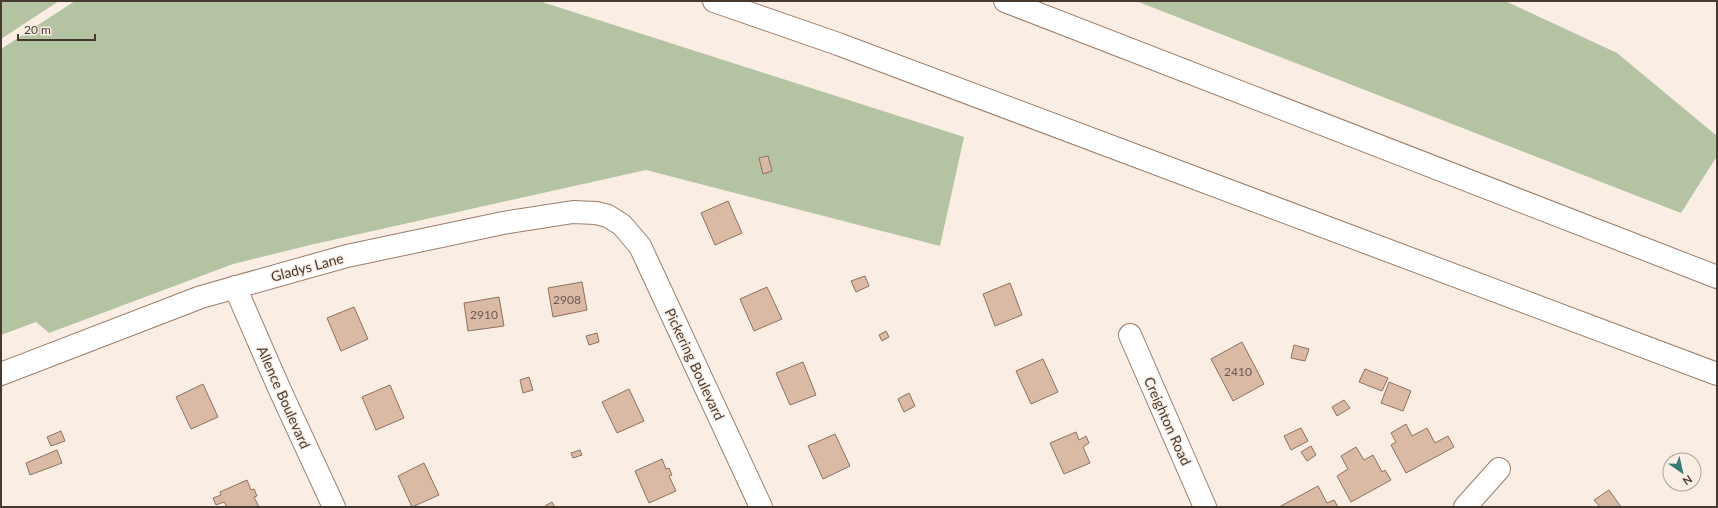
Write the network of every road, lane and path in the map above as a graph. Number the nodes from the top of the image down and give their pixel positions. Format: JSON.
{"nodes":[{"id":1,"x":714,"y":1,"type":"edge"},
{"id":2,"x":1005,"y":1,"type":"edge"},
{"id":3,"x":622,"y":225,"type":"joint"},
{"id":4,"x":1717,"y":277,"type":"edge"},
{"id":5,"x":235,"y":287,"type":"junction"},
{"id":6,"x":1130,"y":335,"type":"dead end"},
{"id":7,"x":1,"y":374,"type":"edge"},
{"id":8,"x":1717,"y":374,"type":"edge"},
{"id":9,"x":1499,"y":469,"type":"dead end"},
{"id":10,"x":334,"y":507,"type":"edge"},
{"id":11,"x":761,"y":507,"type":"edge"},
{"id":12,"x":1205,"y":507,"type":"edge"},
{"id":13,"x":1465,"y":507,"type":"edge"}],
"edges":[{"from":1,"to":8,"type":"main road"},
{"from":2,"to":4,"type":"main road"},
{"from":3,"to":5,"type":"main road","name":"Gladys Lane"},
{"from":3,"to":11,"type":"main road","name":"Pickering Boulevard"},
{"from":5,"to":7,"type":"main road","name":"Gladys Lane"},
{"from":5,"to":10,"type":"main road","name":"Allence Boulevard"},
{"from":6,"to":12,"type":"main road","name":"Creighton Road"},
{"from":9,"to":13,"type":"main road"}]}
